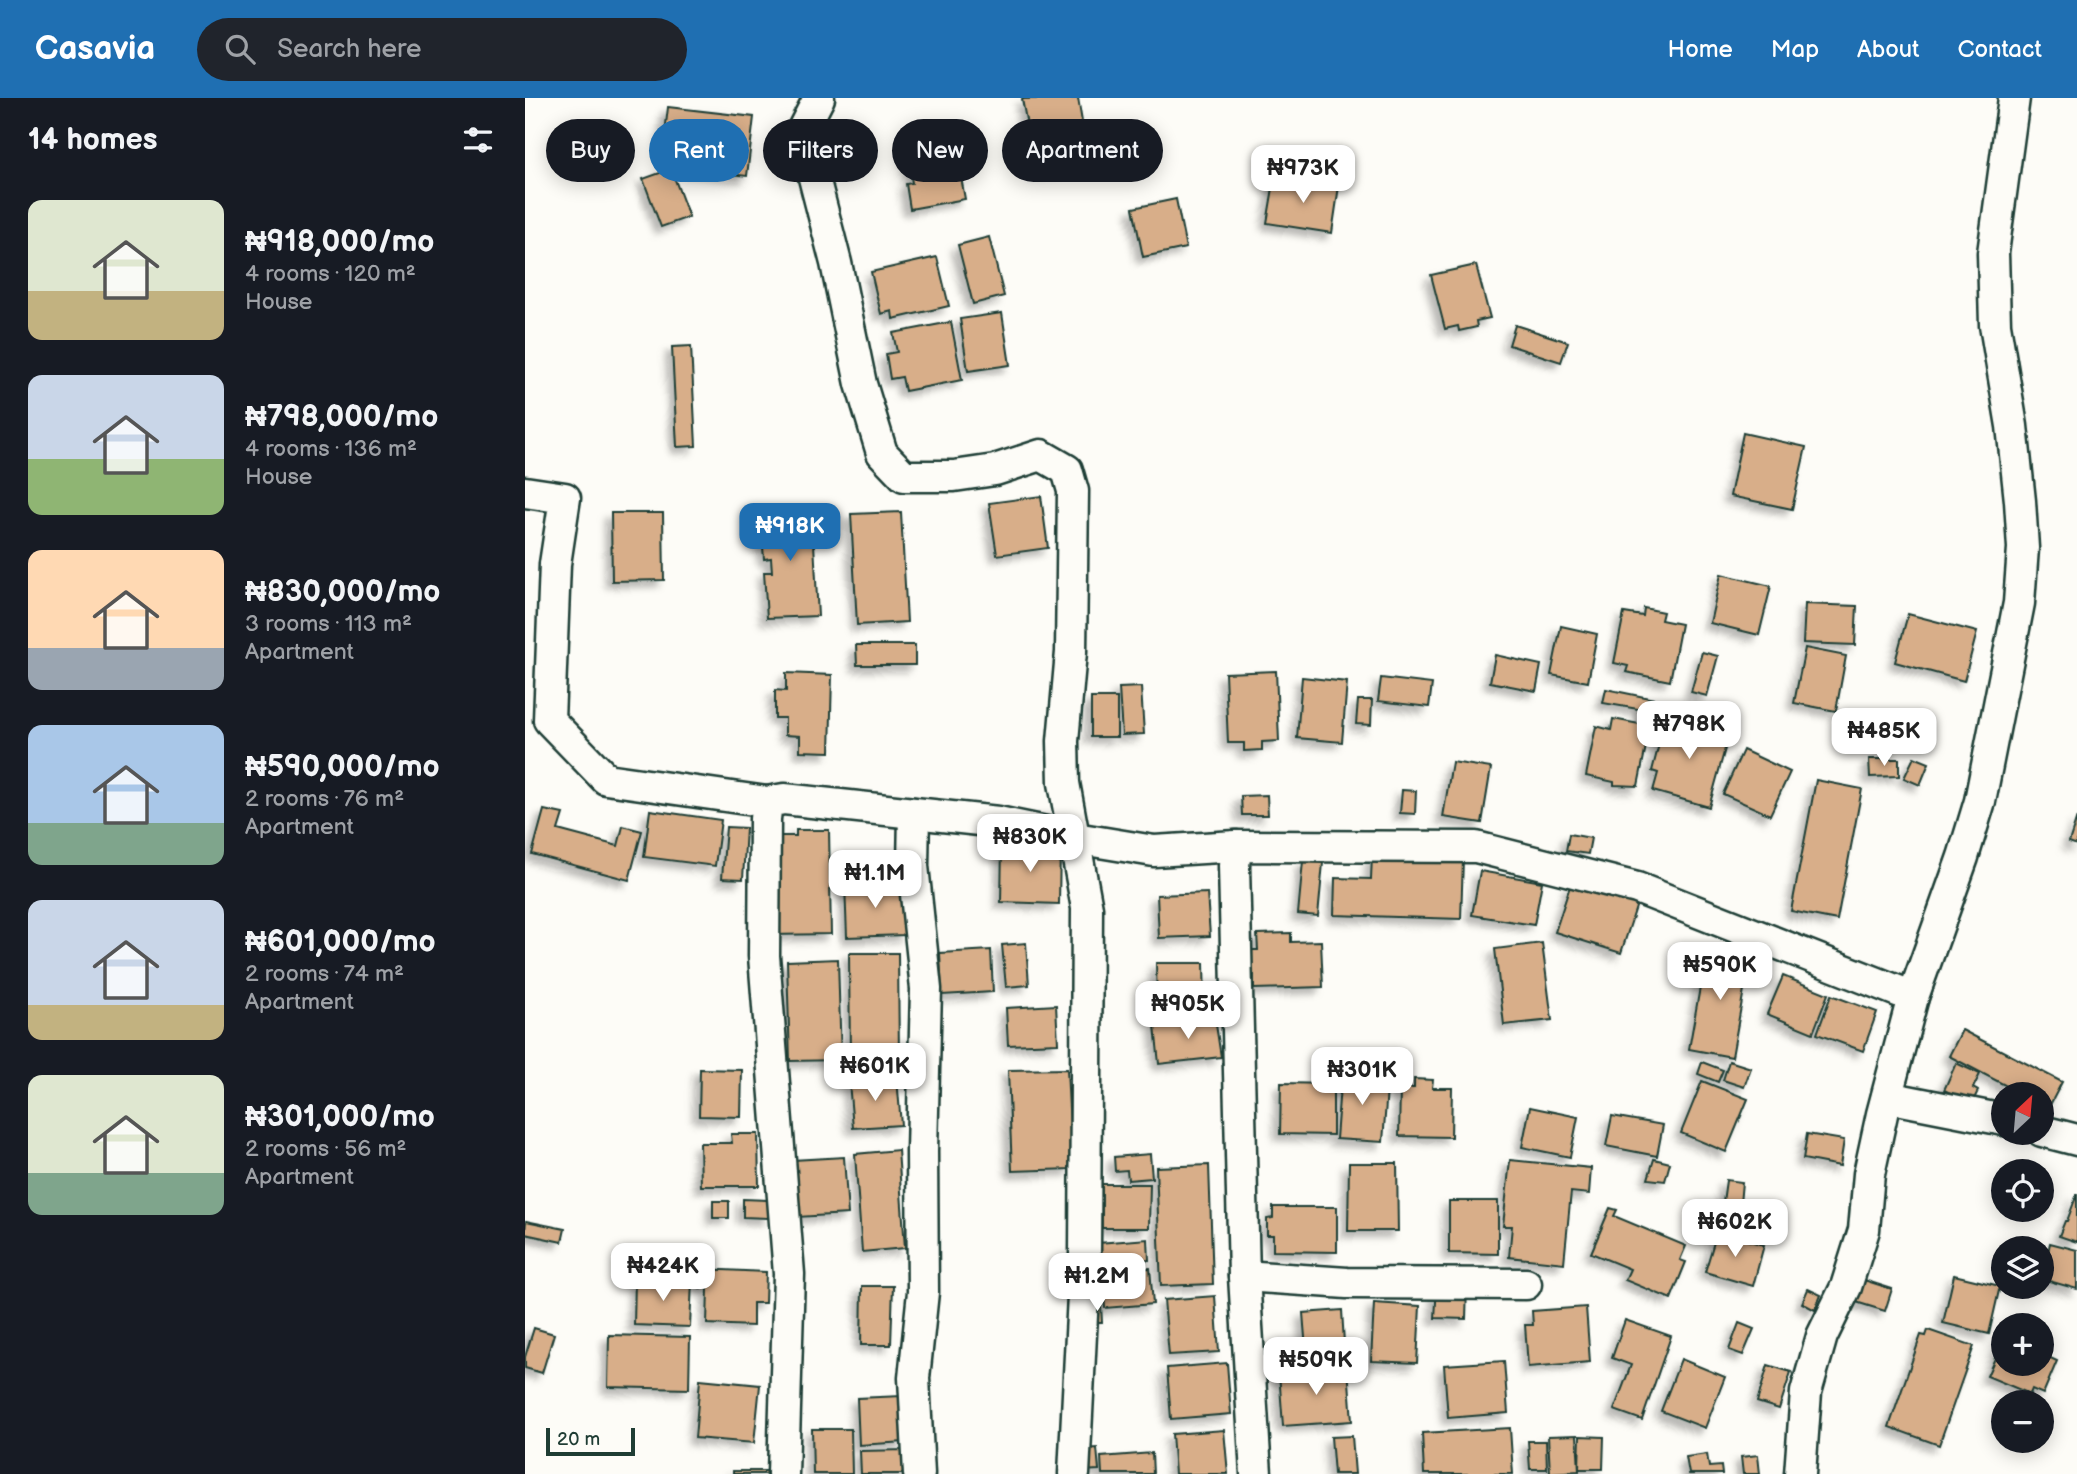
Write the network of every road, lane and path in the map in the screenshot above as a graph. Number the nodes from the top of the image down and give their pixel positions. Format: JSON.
{"nodes":[{"id":1,"x":819,"y":98,"type":"edge"},
{"id":2,"x":2014,"y":98,"type":"edge"},
{"id":3,"x":525,"y":492,"type":"edge"},
{"id":4,"x":767,"y":802,"type":"junction"},
{"id":5,"x":914,"y":813,"type":"junction"},
{"id":6,"x":1075,"y":838,"type":"junction"},
{"id":7,"x":1236,"y":845,"type":"junction"},
{"id":8,"x":1913,"y":997,"type":"junction"},
{"id":9,"x":1887,"y":1097,"type":"junction"},
{"id":10,"x":1991,"y":1117,"type":"edge"},
{"id":11,"x":2055,"y":1134,"type":"edge"},
{"id":12,"x":2077,"y":1140,"type":"edge"},
{"id":13,"x":1244,"y":1276,"type":"junction"},
{"id":14,"x":1526,"y":1284,"type":"dead end"},
{"id":15,"x":783,"y":1474,"type":"edge"},
{"id":16,"x":919,"y":1474,"type":"edge"},
{"id":17,"x":1074,"y":1474,"type":"edge"},
{"id":18,"x":1257,"y":1474,"type":"edge"},
{"id":19,"x":1800,"y":1474,"type":"edge"}],
"edges":[{"from":1,"to":6,"type":"street"},
{"from":2,"to":8,"type":"street"},
{"from":3,"to":4,"type":"street"},
{"from":4,"to":5,"type":"street"},
{"from":4,"to":15,"type":"street"},
{"from":5,"to":6,"type":"street"},
{"from":5,"to":16,"type":"street"},
{"from":6,"to":7,"type":"street"},
{"from":6,"to":17,"type":"street"},
{"from":7,"to":8,"type":"street"},
{"from":7,"to":13,"type":"street"},
{"from":8,"to":9,"type":"street"},
{"from":9,"to":10,"type":"street"},
{"from":9,"to":19,"type":"street"},
{"from":11,"to":12,"type":"street"},
{"from":13,"to":14,"type":"street"},
{"from":13,"to":18,"type":"street"}]}
